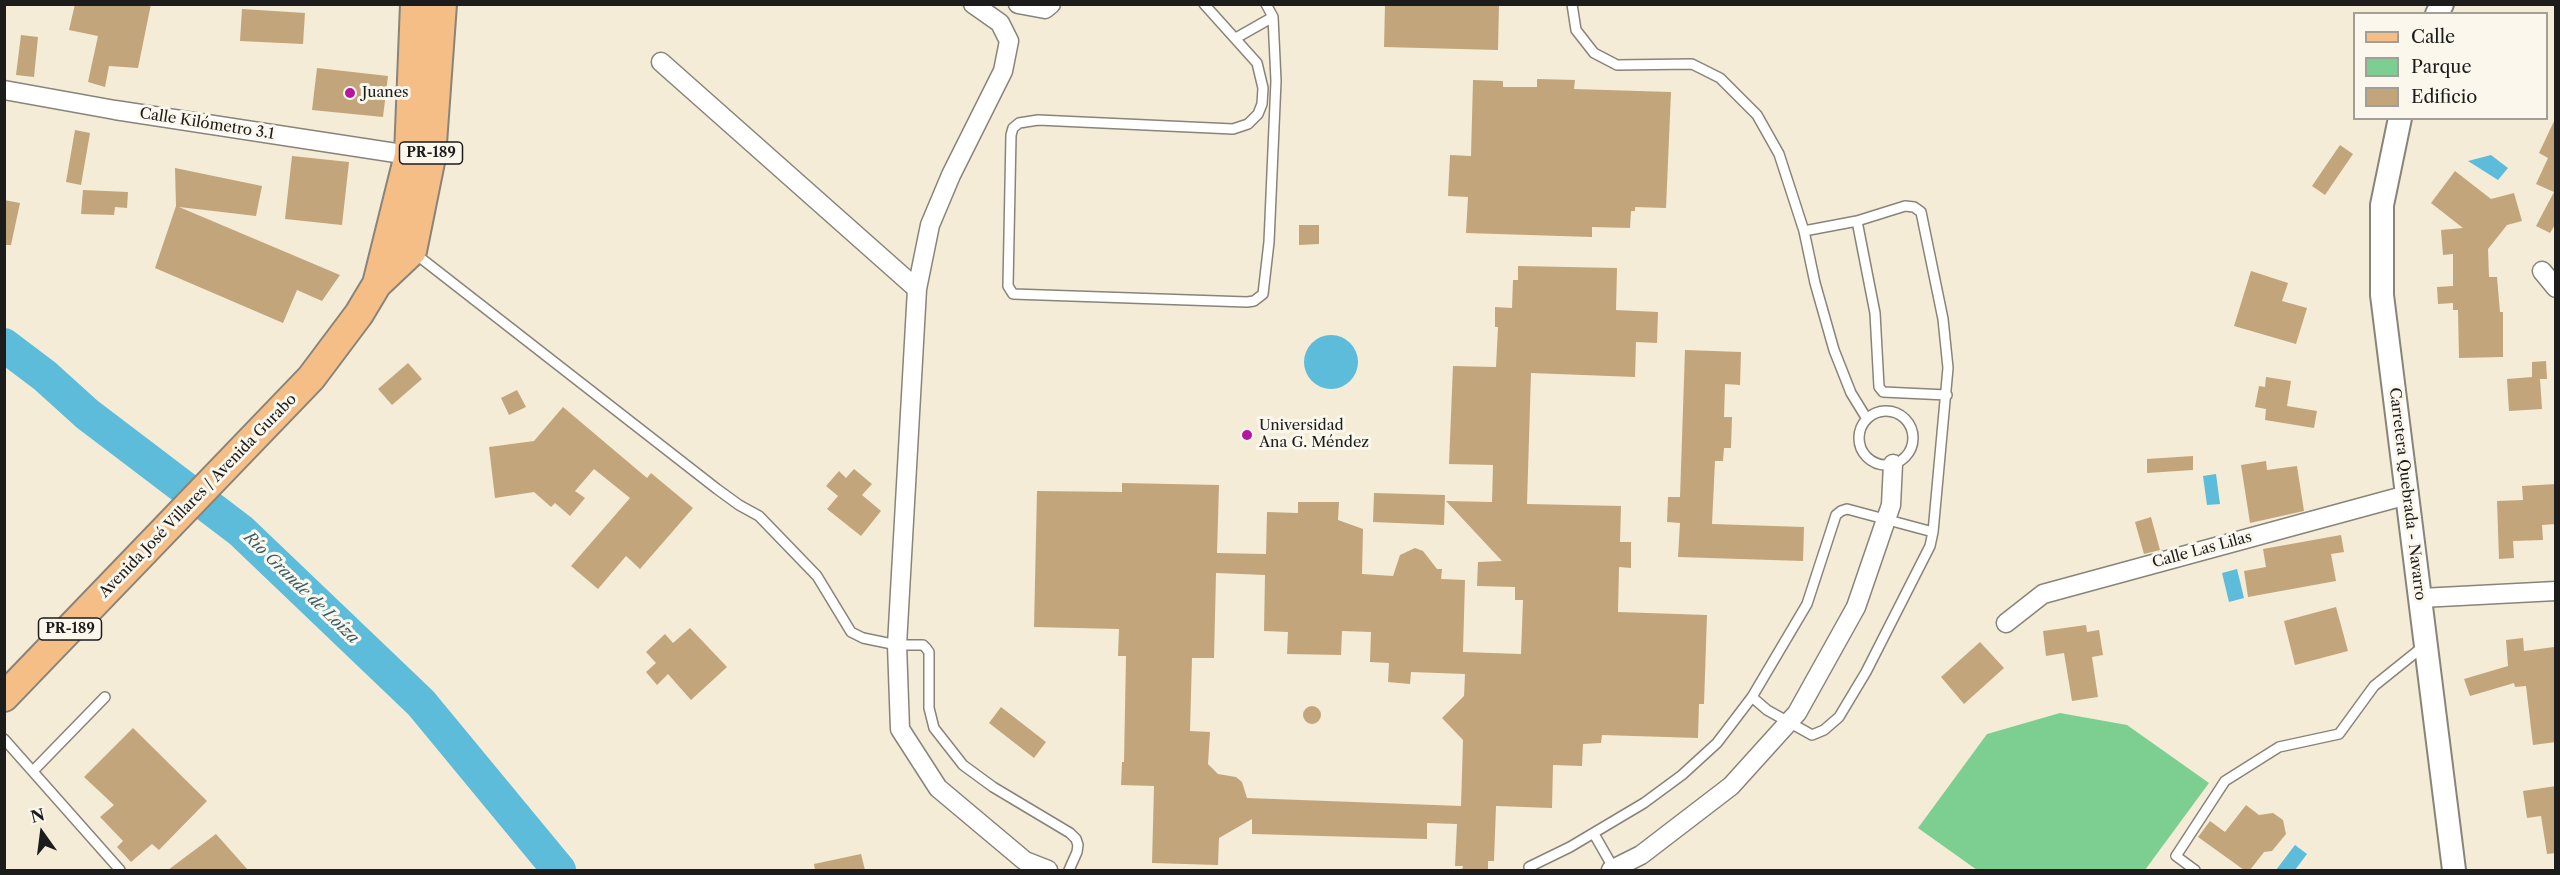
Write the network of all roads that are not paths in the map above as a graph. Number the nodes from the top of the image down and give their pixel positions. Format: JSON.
{"nodes":[{"id":1,"x":415,"y":4,"type":"edge"},
{"id":2,"x":442,"y":4,"type":"edge"},
{"id":3,"x":973,"y":4,"type":"edge"},
{"id":4,"x":1018,"y":4,"type":"edge"},
{"id":5,"x":1051,"y":4,"type":"edge"},
{"id":6,"x":1204,"y":4,"type":"edge"},
{"id":7,"x":1266,"y":4,"type":"edge"},
{"id":8,"x":1572,"y":4,"type":"edge"},
{"id":9,"x":1273,"y":17,"type":"junction"},
{"id":10,"x":1236,"y":38,"type":"junction"},
{"id":11,"x":661,"y":62,"type":"dead end"},
{"id":12,"x":4,"y":90,"type":"edge"},
{"id":13,"x":2400,"y":120,"type":"edge"},
{"id":14,"x":409,"y":155,"type":"junction"},
{"id":15,"x":1857,"y":221,"type":"junction"},
{"id":16,"x":1804,"y":231,"type":"junction"},
{"id":17,"x":412,"y":251,"type":"junction"},
{"id":18,"x":2542,"y":271,"type":"dead end"},
{"id":19,"x":377,"y":284,"type":"junction"},
{"id":20,"x":2556,"y":288,"type":"edge"},
{"id":21,"x":917,"y":289,"type":"junction"},
{"id":22,"x":1947,"y":395,"type":"junction"},
{"id":23,"x":1867,"y":419,"type":"junction"},
{"id":24,"x":1893,"y":464,"type":"junction"},
{"id":25,"x":2407,"y":495,"type":"junction"},
{"id":26,"x":1886,"y":520,"type":"junction"},
{"id":27,"x":1933,"y":532,"type":"junction"},
{"id":28,"x":2556,"y":591,"type":"edge"},
{"id":29,"x":2421,"y":598,"type":"junction"},
{"id":30,"x":2006,"y":623,"type":"dead end"},
{"id":31,"x":2426,"y":644,"type":"junction"},
{"id":32,"x":897,"y":645,"type":"junction"},
{"id":33,"x":105,"y":696,"type":"dead end"},
{"id":34,"x":4,"y":697,"type":"edge"},
{"id":35,"x":1752,"y":697,"type":"junction"},
{"id":36,"x":1789,"y":723,"type":"junction"},
{"id":37,"x":4,"y":740,"type":"edge"},
{"id":38,"x":33,"y":771,"type":"junction"},
{"id":39,"x":1594,"y":834,"type":"junction"},
{"id":40,"x":1528,"y":867,"type":"dead end"},
{"id":41,"x":120,"y":870,"type":"edge"},
{"id":42,"x":1048,"y":870,"type":"edge"},
{"id":43,"x":1069,"y":870,"type":"edge"},
{"id":44,"x":1612,"y":870,"type":"edge"},
{"id":45,"x":2195,"y":870,"type":"edge"},
{"id":46,"x":2454,"y":870,"type":"edge"}],
"edges":[{"from":1,"to":14,"type":"main road","name":"Avenida José Villares / Avenida Gurabo","number":"PR-189"},
{"from":2,"to":17,"type":"main road","number":"PR-189"},
{"from":3,"to":21,"type":"street"},
{"from":4,"to":5,"type":"street"},
{"from":6,"to":10,"type":"lane"},
{"from":7,"to":9,"type":"lane"},
{"from":8,"to":16,"type":"lane"},
{"from":9,"to":10,"type":"lane"},
{"from":9,"to":10,"type":"lane"},
{"from":11,"to":21,"type":"street"},
{"from":12,"to":14,"type":"street","name":"Calle Kilómetro 3.1"},
{"from":13,"to":25,"type":"street","name":"Carretera Quebrada - Navarro"},
{"from":14,"to":19,"type":"main road","name":"Avenida José Villares / Avenida Gurabo","number":"PR-189"},
{"from":15,"to":16,"type":"lane"},
{"from":15,"to":22,"type":"lane"},
{"from":15,"to":22,"type":"lane"},
{"from":16,"to":23,"type":"lane"},
{"from":17,"to":19,"type":"main road","name":"Avenida José Villares / Avenida Gurabo","number":"PR-189"},
{"from":17,"to":32,"type":"lane"},
{"from":18,"to":20,"type":"street"},
{"from":19,"to":34,"type":"main road","name":"Avenida José Villares / Avenida Gurabo","number":"PR-189"},
{"from":21,"to":32,"type":"street"},
{"from":22,"to":27,"type":"lane"},
{"from":23,"to":24,"type":"lane"},
{"from":23,"to":24,"type":"lane"},
{"from":24,"to":26,"type":"street"},
{"from":25,"to":29,"type":"street","name":"Carretera Quebrada - Navarro"},
{"from":25,"to":30,"type":"street","name":"Calle Las Lilas"},
{"from":26,"to":27,"type":"lane"},
{"from":26,"to":35,"type":"lane"},
{"from":26,"to":36,"type":"street"},
{"from":27,"to":36,"type":"lane"},
{"from":28,"to":29,"type":"street"},
{"from":29,"to":31,"type":"street","name":"Carretera Quebrada - Navarro"},
{"from":31,"to":45,"type":"lane"},
{"from":31,"to":46,"type":"street","name":"Carretera Quebrada - Navarro"},
{"from":32,"to":42,"type":"street"},
{"from":32,"to":43,"type":"lane"},
{"from":33,"to":38,"type":"lane"},
{"from":35,"to":36,"type":"lane"},
{"from":35,"to":39,"type":"lane"},
{"from":36,"to":44,"type":"street"},
{"from":37,"to":38,"type":"lane"},
{"from":38,"to":41,"type":"lane"},
{"from":39,"to":40,"type":"lane"},
{"from":39,"to":44,"type":"lane"}]}
